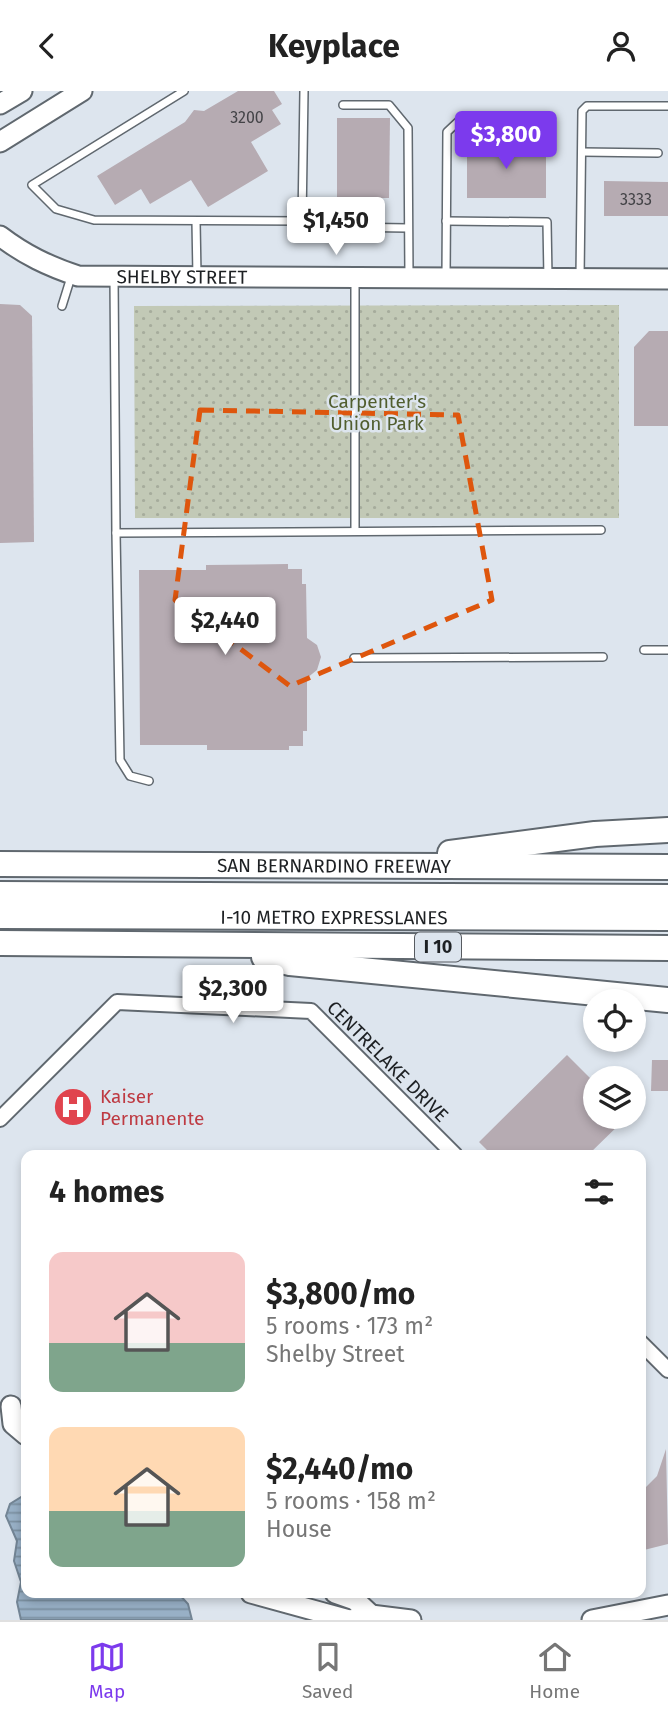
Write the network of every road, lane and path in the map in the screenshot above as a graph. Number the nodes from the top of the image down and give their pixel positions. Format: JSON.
{"nodes":[{"id":1,"x":22,"y":91,"type":"edge"},
{"id":2,"x":82,"y":91,"type":"edge"},
{"id":3,"x":304,"y":91,"type":"edge"},
{"id":4,"x":179,"y":92,"type":"edge"},
{"id":5,"x":0,"y":104,"type":"edge"},
{"id":6,"x":343,"y":105,"type":"dead end"},
{"id":7,"x":668,"y":106,"type":"edge"},
{"id":8,"x":544,"y":117,"type":"dead end"},
{"id":9,"x":0,"y":142,"type":"edge"},
{"id":10,"x":582,"y":152,"type":"junction"},
{"id":11,"x":658,"y":153,"type":"dead end"},
{"id":12,"x":196,"y":221,"type":"junction"},
{"id":13,"x":446,"y":221,"type":"junction"},
{"id":14,"x":338,"y":227,"type":"dead end"},
{"id":15,"x":408,"y":228,"type":"junction"},
{"id":16,"x":0,"y":236,"type":"edge"},
{"id":17,"x":72,"y":274,"type":"junction"},
{"id":18,"x":114,"y":276,"type":"junction"},
{"id":19,"x":197,"y":276,"type":"junction"},
{"id":20,"x":355,"y":277,"type":"junction"},
{"id":21,"x":409,"y":278,"type":"junction"},
{"id":22,"x":446,"y":278,"type":"junction"},
{"id":23,"x":548,"y":278,"type":"junction"},
{"id":24,"x":580,"y":278,"type":"junction"},
{"id":25,"x":668,"y":279,"type":"edge"},
{"id":26,"x":62,"y":306,"type":"dead end"},
{"id":27,"x":601,"y":530,"type":"dead end"},
{"id":28,"x":355,"y":531,"type":"junction"},
{"id":29,"x":116,"y":533,"type":"junction"},
{"id":30,"x":644,"y":650,"type":"dead end"},
{"id":31,"x":668,"y":650,"type":"edge"},
{"id":32,"x":603,"y":657,"type":"dead end"},
{"id":33,"x":354,"y":658,"type":"dead end"},
{"id":34,"x":149,"y":782,"type":"dead end"},
{"id":35,"x":668,"y":830,"type":"edge"},
{"id":36,"x":0,"y":864,"type":"edge"},
{"id":37,"x":354,"y":866,"type":"junction"},
{"id":38,"x":668,"y":867,"type":"edge"},
{"id":39,"x":0,"y":894,"type":"edge"},
{"id":40,"x":668,"y":897,"type":"edge"},
{"id":41,"x":0,"y":916,"type":"edge"},
{"id":42,"x":668,"y":918,"type":"edge"},
{"id":43,"x":0,"y":943,"type":"edge"},
{"id":44,"x":209,"y":946,"type":"junction"},
{"id":45,"x":668,"y":948,"type":"edge"},
{"id":46,"x":668,"y":1000,"type":"edge"},
{"id":47,"x":0,"y":1119,"type":"edge"},
{"id":48,"x":450,"y":1150,"type":"edge"},
{"id":49,"x":646,"y":1348,"type":"edge"},
{"id":50,"x":668,"y":1370,"type":"edge"},
{"id":51,"x":12,"y":1404,"type":"edge"},
{"id":52,"x":21,"y":1431,"type":"edge"},
{"id":53,"x":269,"y":1598,"type":"edge"},
{"id":54,"x":352,"y":1598,"type":"edge"},
{"id":55,"x":668,"y":1605,"type":"edge"},
{"id":56,"x":371,"y":1615,"type":"junction"},
{"id":57,"x":350,"y":1620,"type":"edge"},
{"id":58,"x":411,"y":1620,"type":"edge"},
{"id":59,"x":592,"y":1620,"type":"edge"}],
"edges":[{"from":1,"to":5,"type":"street"},
{"from":2,"to":9,"type":"street"},
{"from":3,"to":12,"type":"lane"},
{"from":4,"to":12,"type":"lane"},
{"from":6,"to":15,"type":"lane"},
{"from":7,"to":10,"type":"lane"},
{"from":8,"to":13,"type":"lane"},
{"from":10,"to":11,"type":"lane"},
{"from":10,"to":24,"type":"lane"},
{"from":12,"to":19,"type":"lane"},
{"from":13,"to":22,"type":"lane"},
{"from":13,"to":23,"type":"lane"},
{"from":14,"to":15,"type":"lane"},
{"from":15,"to":21,"type":"lane"},
{"from":16,"to":17,"type":"street","name":"SHELBY STREET"},
{"from":17,"to":18,"type":"street","name":"SHELBY STREET"},
{"from":17,"to":26,"type":"lane"},
{"from":18,"to":19,"type":"street","name":"SHELBY STREET"},
{"from":18,"to":29,"type":"lane"},
{"from":19,"to":20,"type":"street","name":"SHELBY STREET"},
{"from":20,"to":21,"type":"street","name":"SHELBY STREET"},
{"from":20,"to":28,"type":"lane"},
{"from":21,"to":22,"type":"street","name":"SHELBY STREET"},
{"from":22,"to":23,"type":"street","name":"SHELBY STREET"},
{"from":23,"to":24,"type":"street","name":"SHELBY STREET"},
{"from":24,"to":25,"type":"street","name":"SHELBY STREET"},
{"from":27,"to":28,"type":"lane"},
{"from":28,"to":29,"type":"lane"},
{"from":29,"to":34,"type":"lane"},
{"from":30,"to":31,"type":"lane"},
{"from":32,"to":33,"type":"lane"},
{"from":35,"to":37,"type":"highway"},
{"from":36,"to":37,"type":"highway","name":"SAN BERNARDINO FREEWAY"},
{"from":37,"to":38,"type":"highway","name":"SAN BERNARDINO FREEWAY"},
{"from":39,"to":40,"type":"highway","name":"I-10 METRO EXPRESSLANES"},
{"from":41,"to":42,"type":"highway","name":"I-10 METRO EXPRESSLANES"},
{"from":43,"to":44,"type":"highway","number":"I 10"},
{"from":44,"to":45,"type":"highway","number":"I 10"},
{"from":44,"to":46,"type":"highway"},
{"from":47,"to":48,"type":"street","name":"CENTRELAKE DRIVE"},
{"from":49,"to":50,"type":"street"},
{"from":51,"to":52,"type":"street"},
{"from":53,"to":57,"type":"street"},
{"from":54,"to":56,"type":"street"},
{"from":55,"to":59,"type":"street"},
{"from":56,"to":57,"type":"street"},
{"from":56,"to":58,"type":"street"}]}
